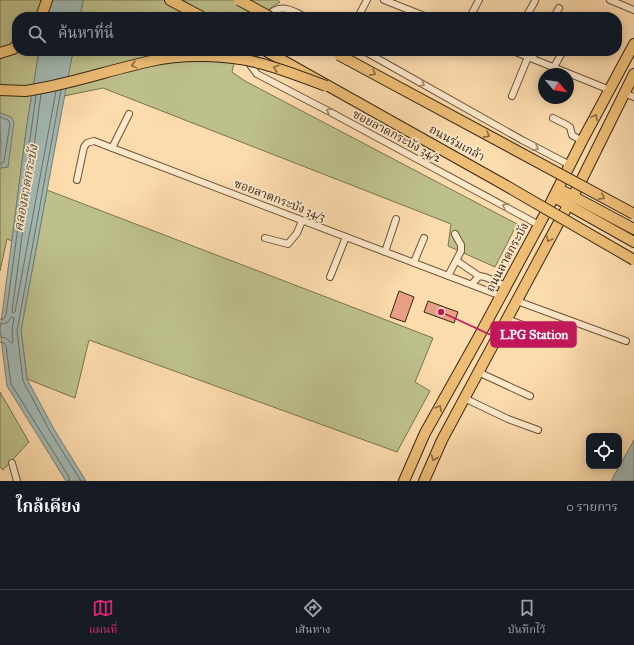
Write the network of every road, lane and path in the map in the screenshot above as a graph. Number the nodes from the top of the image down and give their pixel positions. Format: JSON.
{"nodes":[{"id":1,"x":47,"y":0,"type":"edge"},
{"id":2,"x":170,"y":0,"type":"edge"},
{"id":3,"x":239,"y":0,"type":"edge"},
{"id":4,"x":367,"y":0,"type":"edge"},
{"id":5,"x":384,"y":0,"type":"edge"},
{"id":6,"x":479,"y":0,"type":"edge"},
{"id":7,"x":535,"y":1,"type":"edge"},
{"id":8,"x":615,"y":1,"type":"edge"},
{"id":9,"x":559,"y":8,"type":"dead end"},
{"id":10,"x":634,"y":10,"type":"edge"},
{"id":11,"x":43,"y":12,"type":"edge"},
{"id":12,"x":193,"y":12,"type":"edge"},
{"id":13,"x":260,"y":12,"type":"edge"},
{"id":14,"x":271,"y":12,"type":"edge"},
{"id":15,"x":296,"y":12,"type":"edge"},
{"id":16,"x":361,"y":12,"type":"edge"},
{"id":17,"x":414,"y":12,"type":"edge"},
{"id":18,"x":473,"y":12,"type":"edge"},
{"id":19,"x":529,"y":12,"type":"edge"},
{"id":20,"x":557,"y":12,"type":"edge"},
{"id":21,"x":634,"y":44,"type":"edge"},
{"id":22,"x":12,"y":49,"type":"edge"},
{"id":23,"x":0,"y":53,"type":"edge"},
{"id":24,"x":248,"y":56,"type":"edge"},
{"id":25,"x":275,"y":56,"type":"edge"},
{"id":26,"x":341,"y":56,"type":"edge"},
{"id":27,"x":373,"y":56,"type":"edge"},
{"id":28,"x":525,"y":56,"type":"edge"},
{"id":29,"x":560,"y":56,"type":"edge"},
{"id":30,"x":530,"y":58,"type":"junction"},
{"id":31,"x":554,"y":67,"type":"junction"},
{"id":32,"x":634,"y":74,"type":"edge"},
{"id":33,"x":326,"y":86,"type":"junction"},
{"id":34,"x":0,"y":90,"type":"edge"},
{"id":35,"x":610,"y":90,"type":"junction"},
{"id":36,"x":624,"y":93,"type":"junction"},
{"id":37,"x":512,"y":96,"type":"dead end"},
{"id":38,"x":634,"y":97,"type":"edge"},
{"id":39,"x":129,"y":114,"type":"dead end"},
{"id":40,"x":553,"y":118,"type":"dead end"},
{"id":41,"x":582,"y":141,"type":"junction"},
{"id":42,"x":112,"y":148,"type":"junction"},
{"id":43,"x":570,"y":165,"type":"junction"},
{"id":44,"x":78,"y":180,"type":"dead end"},
{"id":45,"x":556,"y":193,"type":"junction"},
{"id":46,"x":573,"y":196,"type":"junction"},
{"id":47,"x":567,"y":205,"type":"junction"},
{"id":48,"x":634,"y":214,"type":"edge"},
{"id":49,"x":396,"y":219,"type":"dead end"},
{"id":50,"x":302,"y":220,"type":"junction"},
{"id":51,"x":539,"y":225,"type":"junction"},
{"id":52,"x":634,"y":229,"type":"edge"},
{"id":53,"x":454,"y":234,"type":"dead end"},
{"id":54,"x":346,"y":237,"type":"junction"},
{"id":55,"x":265,"y":238,"type":"dead end"},
{"id":56,"x":424,"y":238,"type":"dead end"},
{"id":57,"x":634,"y":242,"type":"edge"},
{"id":58,"x":385,"y":252,"type":"junction"},
{"id":59,"x":634,"y":260,"type":"edge"},
{"id":60,"x":457,"y":261,"type":"junction"},
{"id":61,"x":414,"y":262,"type":"junction"},
{"id":62,"x":448,"y":276,"type":"junction"},
{"id":63,"x":479,"y":276,"type":"junction"},
{"id":64,"x":330,"y":277,"type":"dead end"},
{"id":65,"x":472,"y":284,"type":"junction"},
{"id":66,"x":506,"y":286,"type":"junction"},
{"id":67,"x":501,"y":296,"type":"junction"},
{"id":68,"x":517,"y":301,"type":"junction"},
{"id":69,"x":507,"y":319,"type":"junction"},
{"id":70,"x":559,"y":331,"type":"dead end"},
{"id":71,"x":626,"y":341,"type":"dead end"},
{"id":72,"x":478,"y":372,"type":"junction"},
{"id":73,"x":530,"y":396,"type":"dead end"},
{"id":74,"x":464,"y":398,"type":"junction"},
{"id":75,"x":538,"y":430,"type":"dead end"},
{"id":76,"x":425,"y":432,"type":"junction"},
{"id":77,"x":442,"y":440,"type":"junction"},
{"id":78,"x":12,"y":463,"type":"dead end"},
{"id":79,"x":17,"y":481,"type":"edge"},
{"id":80,"x":404,"y":481,"type":"edge"},
{"id":81,"x":424,"y":481,"type":"edge"}],
"edges":[{"from":1,"to":11,"type":"main road"},
{"from":2,"to":12,"type":"main road"},
{"from":3,"to":13,"type":"main road","bridge":true},
{"from":4,"to":16,"type":"street"},
{"from":5,"to":17,"type":"street"},
{"from":6,"to":18,"type":"street"},
{"from":7,"to":19,"type":"street"},
{"from":8,"to":10,"type":"street"},
{"from":9,"to":20,"type":"street"},
{"from":14,"to":15,"type":"street"},
{"from":21,"to":35,"type":"main road","name":"ถนนลาดกระบัง"},
{"from":22,"to":23,"type":"main road"},
{"from":51,"to":24,"type":"street","name":"ซอยลาดกระบัง 34/2","one_way":true},
{"from":25,"to":33,"type":"main road","name":"ถนนร่มเกล้า","bridge":true},
{"from":26,"to":48,"type":"main road","name":"ถนนร่มเกล้า","one_way":true,"bridge":true},
{"from":27,"to":43,"type":"street","one_way":true},
{"from":28,"to":30,"type":"street"},
{"from":29,"to":31,"type":"street"},
{"from":30,"to":31,"type":"street"},
{"from":30,"to":37,"type":"street"},
{"from":31,"to":35,"type":"street"},
{"from":32,"to":36,"type":"main road"},
{"from":33,"to":34,"type":"main road","one_way":true,"bridge":true},
{"from":33,"to":59,"type":"main road","name":"ถนนร่มเกล้า","bridge":true},
{"from":41,"to":35,"type":"main road","name":"ถนนลาดกระบัง","one_way":true},
{"from":36,"to":38,"type":"street"},
{"from":36,"to":46,"type":"main road"},
{"from":39,"to":42,"type":"street"},
{"from":40,"to":41,"type":"street"},
{"from":41,"to":43,"type":"main road","name":"ถนนลาดกระบัง"},
{"from":42,"to":44,"type":"street","name":"ซอยลาดกระบัง 34/3"},
{"from":42,"to":50,"type":"street","name":"ซอยลาดกระบัง 34/3"},
{"from":43,"to":45,"type":"main road","name":"ถนนลาดกระบัง"},
{"from":45,"to":46,"type":"main road"},
{"from":45,"to":47,"type":"main road"},
{"from":45,"to":51,"type":"main road","name":"ถนนลาดกระบัง"},
{"from":46,"to":47,"type":"main road"},
{"from":46,"to":52,"type":"main road"},
{"from":47,"to":57,"type":"main road"},
{"from":47,"to":68,"type":"main road","one_way":true},
{"from":49,"to":58,"type":"street"},
{"from":50,"to":54,"type":"street","name":"ซอยลาดกระบัง 34/3"},
{"from":50,"to":55,"type":"street"},
{"from":51,"to":66,"type":"main road","name":"ถนนลาดกระบัง"},
{"from":53,"to":60,"type":"street"},
{"from":54,"to":58,"type":"street","name":"ซอยลาดกระบัง 34/3"},
{"from":54,"to":64,"type":"street"},
{"from":56,"to":61,"type":"street"},
{"from":58,"to":61,"type":"street","name":"ซอยลาดกระบัง 34/3"},
{"from":60,"to":62,"type":"street"},
{"from":60,"to":63,"type":"street"},
{"from":61,"to":62,"type":"street","name":"ซอยลาดกระบัง 34/3"},
{"from":62,"to":65,"type":"street","name":"ซอยลาดกระบัง 34/3"},
{"from":63,"to":65,"type":"street"},
{"from":63,"to":66,"type":"street"},
{"from":65,"to":67,"type":"street","name":"ซอยลาดกระบัง 34/3"},
{"from":66,"to":67,"type":"main road","name":"ถนนลาดกระบัง"},
{"from":76,"to":67,"type":"main road","name":"ถนนลาดกระบัง","one_way":true},
{"from":68,"to":69,"type":"main road"},
{"from":68,"to":71,"type":"street"},
{"from":69,"to":70,"type":"street"},
{"from":69,"to":72,"type":"main road"},
{"from":72,"to":73,"type":"street"},
{"from":72,"to":74,"type":"main road"},
{"from":74,"to":75,"type":"street"},
{"from":74,"to":77,"type":"main road"},
{"from":76,"to":77,"type":"main road"},
{"from":76,"to":80,"type":"main road","name":"ถนนลาดกระบัง"},
{"from":77,"to":81,"type":"main road","one_way":true},
{"from":78,"to":79,"type":"street"}]}
